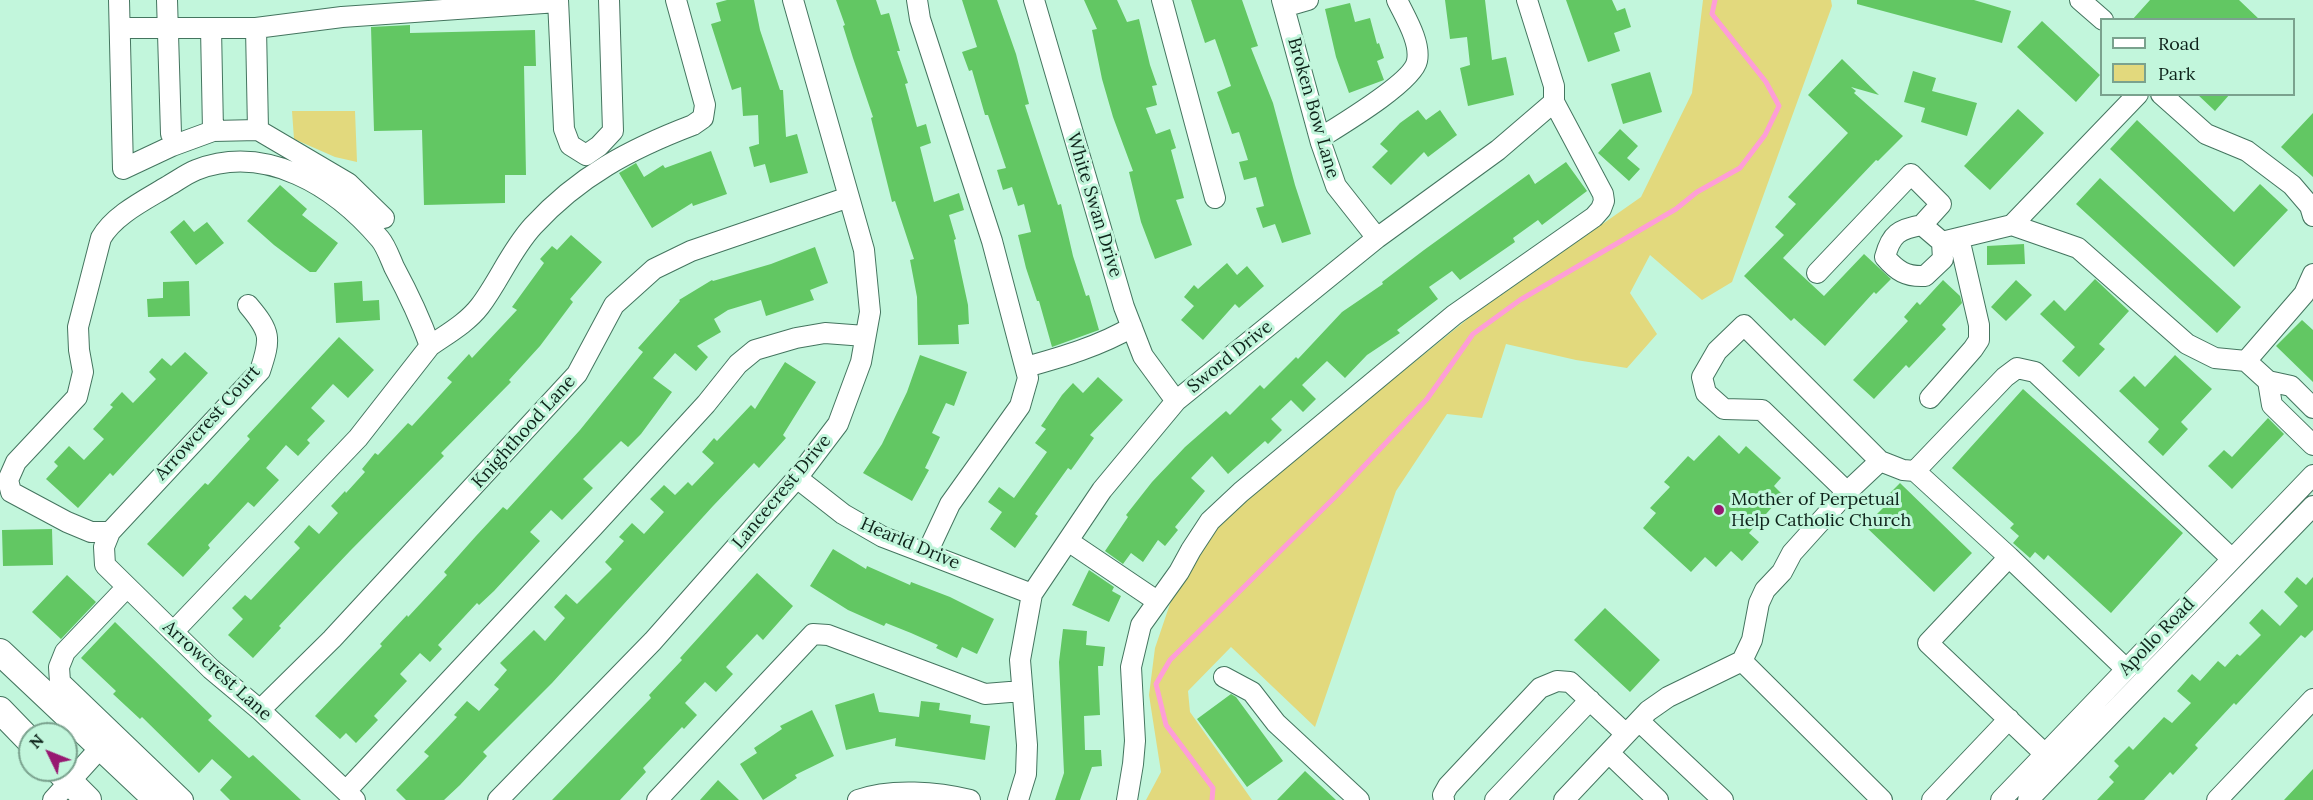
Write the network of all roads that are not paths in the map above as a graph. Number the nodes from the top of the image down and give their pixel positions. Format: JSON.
{"nodes":[{"id":1,"x":119,"y":0,"type":"edge"},
{"id":2,"x":167,"y":0,"type":"edge"},
{"id":3,"x":609,"y":0,"type":"edge"},
{"id":4,"x":676,"y":0,"type":"edge"},
{"id":5,"x":793,"y":0,"type":"edge"},
{"id":6,"x":916,"y":0,"type":"edge"},
{"id":7,"x":1034,"y":0,"type":"edge"},
{"id":8,"x":1162,"y":0,"type":"edge"},
{"id":9,"x":1308,"y":0,"type":"edge"},
{"id":10,"x":1397,"y":0,"type":"edge"},
{"id":11,"x":1527,"y":0,"type":"edge"},
{"id":12,"x":558,"y":1,"type":"edge"},
{"id":13,"x":1283,"y":3,"type":"edge"},
{"id":14,"x":365,"y":8,"type":"edge"},
{"id":15,"x":120,"y":28,"type":"junction"},
{"id":16,"x":168,"y":28,"type":"junction"},
{"id":17,"x":211,"y":28,"type":"junction"},
{"id":18,"x":256,"y":28,"type":"junction"},
{"id":19,"x":2136,"y":96,"type":"edge"},
{"id":20,"x":2163,"y":96,"type":"edge"},
{"id":21,"x":1554,"y":102,"type":"junction"},
{"id":22,"x":258,"y":129,"type":"junction"},
{"id":23,"x":213,"y":131,"type":"junction"},
{"id":24,"x":171,"y":134,"type":"dead end"},
{"id":25,"x":1320,"y":138,"type":"junction"},
{"id":26,"x":849,"y":197,"type":"junction"},
{"id":27,"x":1215,"y":198,"type":"dead end"},
{"id":28,"x":2311,"y":205,"type":"edge"},
{"id":29,"x":384,"y":218,"type":"dead end"},
{"id":30,"x":1922,"y":225,"type":"junction"},
{"id":31,"x":2012,"y":225,"type":"junction"},
{"id":32,"x":1377,"y":238,"type":"junction"},
{"id":33,"x":1950,"y":240,"type":"junction"},
{"id":34,"x":1817,"y":273,"type":"dead end"},
{"id":35,"x":2313,"y":274,"type":"edge"},
{"id":36,"x":248,"y":305,"type":"dead end"},
{"id":37,"x":1132,"y":327,"type":"junction"},
{"id":38,"x":865,"y":336,"type":"junction"},
{"id":39,"x":430,"y":346,"type":"junction"},
{"id":40,"x":2246,"y":361,"type":"junction"},
{"id":41,"x":1026,"y":367,"type":"junction"},
{"id":42,"x":2268,"y":381,"type":"junction"},
{"id":43,"x":1930,"y":398,"type":"dead end"},
{"id":44,"x":1176,"y":401,"type":"junction"},
{"id":45,"x":2313,"y":408,"type":"edge"},
{"id":46,"x":2313,"y":445,"type":"edge"},
{"id":47,"x":1880,"y":461,"type":"junction"},
{"id":48,"x":1915,"y":471,"type":"junction"},
{"id":49,"x":2313,"y":475,"type":"edge"},
{"id":50,"x":797,"y":478,"type":"junction"},
{"id":51,"x":1847,"y":492,"type":"junction"},
{"id":52,"x":2313,"y":506,"type":"edge"},
{"id":53,"x":110,"y":532,"type":"junction"},
{"id":54,"x":1068,"y":541,"type":"junction"},
{"id":55,"x":927,"y":553,"type":"junction"},
{"id":56,"x":2009,"y":557,"type":"junction"},
{"id":57,"x":2232,"y":559,"type":"junction"},
{"id":58,"x":127,"y":587,"type":"junction"},
{"id":59,"x":1032,"y":594,"type":"junction"},
{"id":60,"x":1157,"y":601,"type":"junction"},
{"id":61,"x":173,"y":632,"type":"junction"},
{"id":62,"x":0,"y":652,"type":"edge"},
{"id":63,"x":1742,"y":661,"type":"junction"},
{"id":64,"x":2126,"y":669,"type":"junction"},
{"id":65,"x":1224,"y":677,"type":"dead end"},
{"id":66,"x":1022,"y":691,"type":"junction"},
{"id":67,"x":2313,"y":699,"type":"edge"},
{"id":68,"x":1590,"y":700,"type":"junction"},
{"id":69,"x":0,"y":710,"type":"edge"},
{"id":70,"x":260,"y":710,"type":"junction"},
{"id":71,"x":2009,"y":719,"type":"junction"},
{"id":72,"x":1632,"y":727,"type":"junction"},
{"id":73,"x":18,"y":729,"type":"edge"},
{"id":74,"x":101,"y":747,"type":"junction"},
{"id":75,"x":1609,"y":753,"type":"junction"},
{"id":76,"x":2045,"y":754,"type":"junction"},
{"id":77,"x":60,"y":784,"type":"edge"},
{"id":78,"x":351,"y":796,"type":"edge"},
{"id":79,"x":1941,"y":797,"type":"edge"},
{"id":80,"x":1571,"y":798,"type":"edge"},
{"id":81,"x":88,"y":800,"type":"edge"},
{"id":82,"x":157,"y":800,"type":"edge"},
{"id":83,"x":183,"y":800,"type":"edge"},
{"id":84,"x":498,"y":800,"type":"edge"},
{"id":85,"x":657,"y":800,"type":"edge"},
{"id":86,"x":858,"y":800,"type":"edge"},
{"id":87,"x":970,"y":800,"type":"edge"},
{"id":88,"x":1017,"y":800,"type":"edge"},
{"id":89,"x":1127,"y":800,"type":"edge"},
{"id":90,"x":1359,"y":800,"type":"edge"},
{"id":91,"x":1444,"y":800,"type":"edge"},
{"id":92,"x":1495,"y":800,"type":"edge"},
{"id":93,"x":1658,"y":800,"type":"edge"},
{"id":94,"x":1723,"y":800,"type":"edge"},
{"id":95,"x":1882,"y":800,"type":"edge"},
{"id":96,"x":2001,"y":800,"type":"edge"},
{"id":97,"x":2028,"y":800,"type":"edge"},
{"id":98,"x":2217,"y":800,"type":"edge"}],
"edges":[{"from":1,"to":15,"type":"street"},
{"from":2,"to":16,"type":"street"},
{"from":3,"to":12,"type":"street"},
{"from":4,"to":39,"type":"street"},
{"from":5,"to":26,"type":"street","name":"Lancecrest Drive"},
{"from":6,"to":41,"type":"street"},
{"from":7,"to":37,"type":"street","name":"White Swan Drive"},
{"from":8,"to":27,"type":"street"},
{"from":9,"to":13,"type":"street"},
{"from":10,"to":25,"type":"street"},
{"from":11,"to":21,"type":"street"},
{"from":12,"to":14,"type":"street"},
{"from":13,"to":25,"type":"street","name":"Broken Bow Lane"},
{"from":14,"to":18,"type":"street"},
{"from":15,"to":16,"type":"street"},
{"from":15,"to":23,"type":"street"},
{"from":16,"to":17,"type":"street"},
{"from":16,"to":24,"type":"street"},
{"from":17,"to":18,"type":"street"},
{"from":17,"to":23,"type":"street"},
{"from":18,"to":22,"type":"street"},
{"from":19,"to":31,"type":"street"},
{"from":20,"to":28,"type":"street"},
{"from":21,"to":32,"type":"street","name":"Sword Drive"},
{"from":21,"to":60,"type":"street"},
{"from":22,"to":23,"type":"street"},
{"from":22,"to":29,"type":"street"},
{"from":25,"to":32,"type":"street","name":"Broken Bow Lane"},
{"from":26,"to":38,"type":"street","name":"Lancecrest Drive"},
{"from":26,"to":70,"type":"street","name":"Knighthood Lane"},
{"from":30,"to":33,"type":"street"},
{"from":30,"to":33,"type":"street"},
{"from":30,"to":34,"type":"street"},
{"from":31,"to":33,"type":"street"},
{"from":31,"to":40,"type":"street"},
{"from":32,"to":44,"type":"street","name":"Sword Drive"},
{"from":33,"to":43,"type":"street"},
{"from":35,"to":40,"type":"street"},
{"from":36,"to":53,"type":"street","name":"Arrowcrest Court"},
{"from":37,"to":41,"type":"street"},
{"from":37,"to":44,"type":"street","name":"White Swan Drive"},
{"from":38,"to":50,"type":"street","name":"Lancecrest Drive"},
{"from":38,"to":78,"type":"street"},
{"from":39,"to":53,"type":"street"},
{"from":39,"to":61,"type":"street"},
{"from":40,"to":42,"type":"street"},
{"from":41,"to":55,"type":"street"},
{"from":42,"to":45,"type":"street"},
{"from":42,"to":46,"type":"street"},
{"from":44,"to":54,"type":"street","name":"Sword Drive"},
{"from":47,"to":48,"type":"street"},
{"from":47,"to":51,"type":"street"},
{"from":47,"to":51,"type":"street"},
{"from":48,"to":56,"type":"street"},
{"from":48,"to":57,"type":"street"},
{"from":49,"to":57,"type":"street","name":"Apollo Road"},
{"from":50,"to":55,"type":"street","name":"Hearld Drive"},
{"from":50,"to":84,"type":"street","name":"Lancecrest Drive"},
{"from":51,"to":63,"type":"street"},
{"from":52,"to":97,"type":"street"},
{"from":53,"to":58,"type":"street","name":"Arrowcrest Lane"},
{"from":54,"to":59,"type":"street","name":"Sword Drive"},
{"from":54,"to":60,"type":"street"},
{"from":55,"to":59,"type":"street","name":"Hearld Drive"},
{"from":56,"to":64,"type":"street"},
{"from":56,"to":71,"type":"street"},
{"from":57,"to":64,"type":"street","name":"Apollo Road"},
{"from":58,"to":61,"type":"street","name":"Arrowcrest Lane"},
{"from":58,"to":83,"type":"street"},
{"from":59,"to":66,"type":"street","name":"Sword Drive"},
{"from":60,"to":89,"type":"street"},
{"from":61,"to":70,"type":"street","name":"Arrowcrest Lane"},
{"from":62,"to":74,"type":"main road"},
{"from":63,"to":72,"type":"street"},
{"from":63,"to":95,"type":"street"},
{"from":64,"to":76,"type":"street","name":"Apollo Road"},
{"from":65,"to":90,"type":"street"},
{"from":66,"to":85,"type":"street"},
{"from":66,"to":88,"type":"street","name":"Sword Drive"},
{"from":67,"to":98,"type":"street"},
{"from":68,"to":72,"type":"street"},
{"from":68,"to":91,"type":"street"},
{"from":68,"to":92,"type":"street"},
{"from":69,"to":73,"type":"main road"},
{"from":70,"to":78,"type":"street","name":"Arrowcrest Lane"},
{"from":71,"to":76,"type":"street"},
{"from":71,"to":79,"type":"street"},
{"from":72,"to":75,"type":"street"},
{"from":72,"to":94,"type":"street"},
{"from":74,"to":77,"type":"street"},
{"from":74,"to":82,"type":"main road"},
{"from":75,"to":80,"type":"street"},
{"from":75,"to":93,"type":"street"},
{"from":76,"to":96,"type":"street","name":"Apollo Road"},
{"from":77,"to":81,"type":"main road"},
{"from":86,"to":87,"type":"street"}]}
